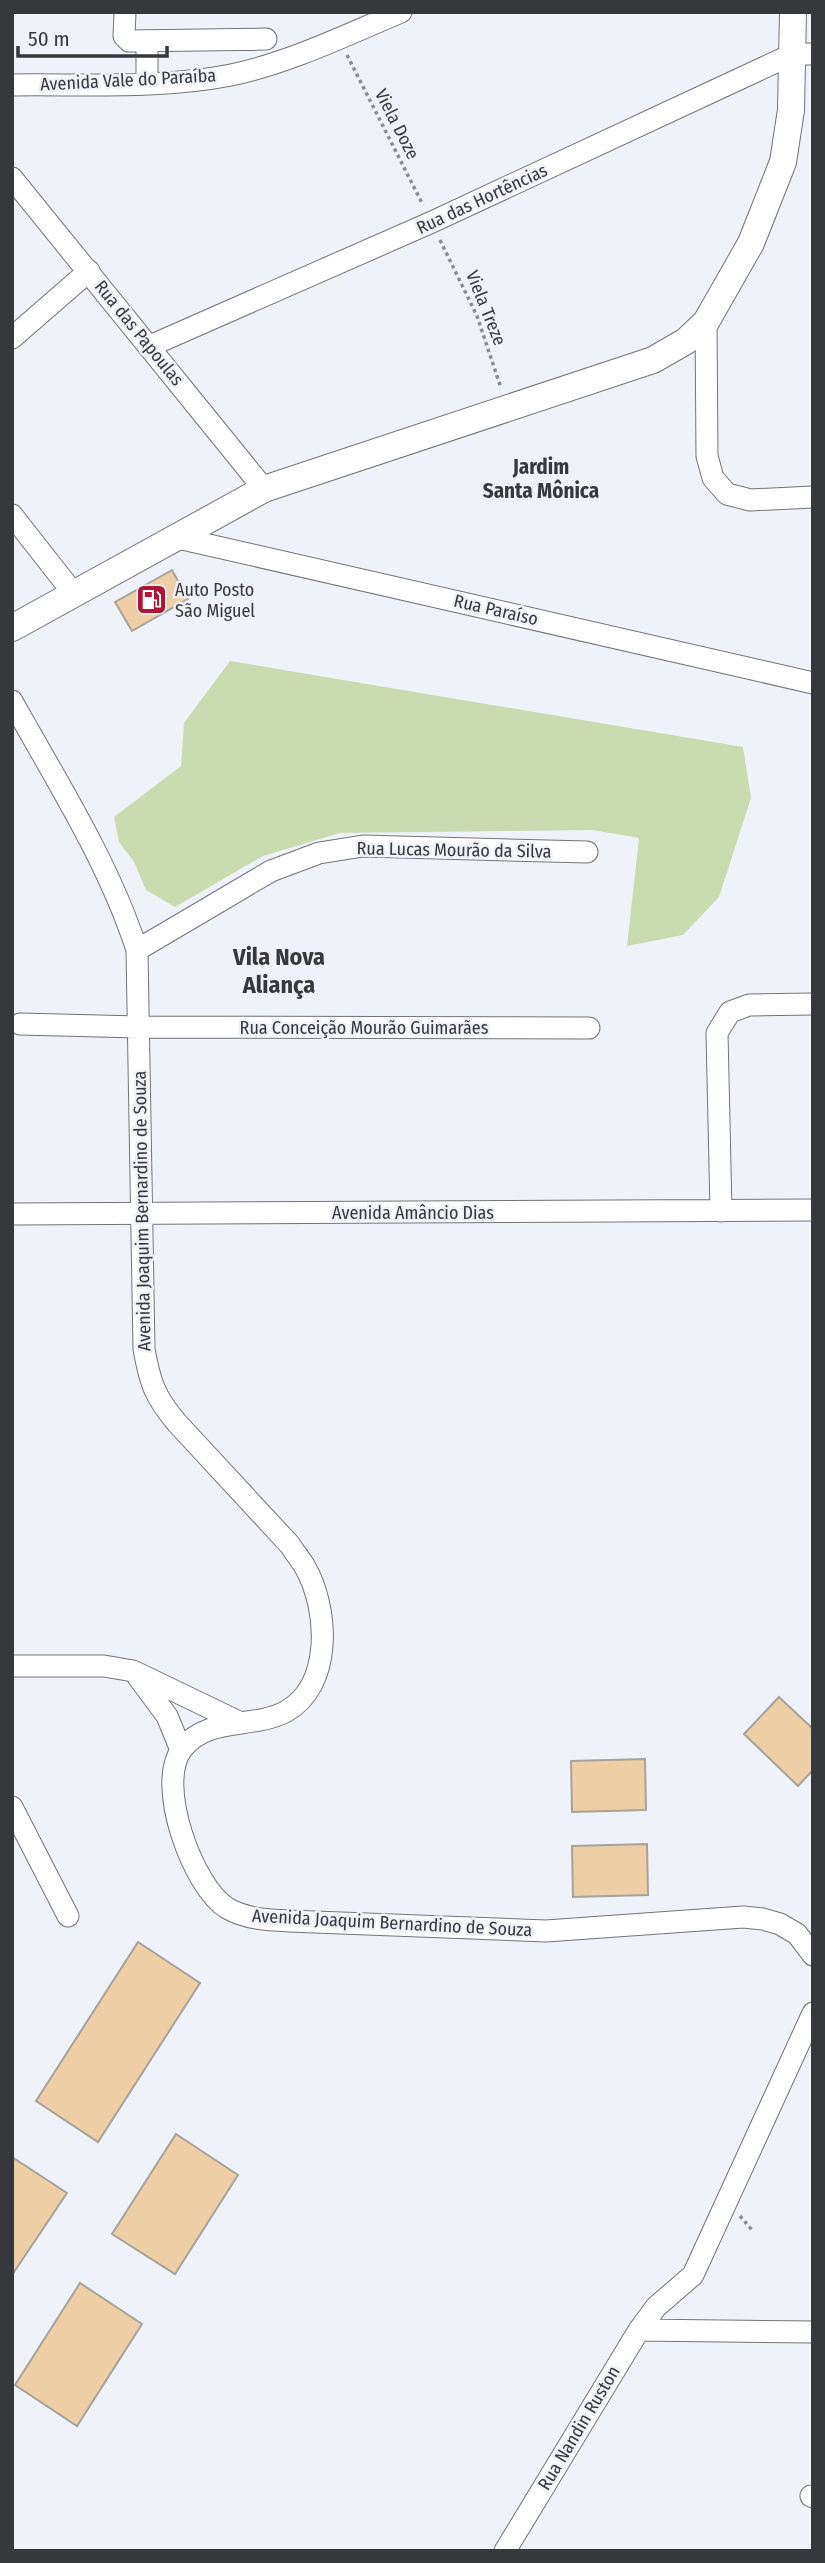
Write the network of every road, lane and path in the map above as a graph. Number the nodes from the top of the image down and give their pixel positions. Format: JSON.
{"nodes":[{"id":1,"x":125,"y":12,"type":"edge"},
{"id":2,"x":360,"y":12,"type":"edge"},
{"id":3,"x":401,"y":12,"type":"edge"},
{"id":4,"x":793,"y":12,"type":"edge"},
{"id":5,"x":342,"y":36,"type":"junction"},
{"id":6,"x":266,"y":39,"type":"dead end"},
{"id":7,"x":146,"y":41,"type":"junction"},
{"id":8,"x":803,"y":54,"type":"edge"},
{"id":9,"x":147,"y":83,"type":"junction"},
{"id":10,"x":12,"y":85,"type":"edge"},
{"id":11,"x":12,"y":178,"type":"edge"},
{"id":12,"x":432,"y":222,"type":"junction"},
{"id":13,"x":89,"y":271,"type":"junction"},
{"id":14,"x":706,"y":322,"type":"junction"},
{"id":15,"x":12,"y":338,"type":"edge"},
{"id":16,"x":150,"y":346,"type":"junction"},
{"id":17,"x":507,"y":407,"type":"junction"},
{"id":18,"x":264,"y":489,"type":"junction"},
{"id":19,"x":813,"y":497,"type":"edge"},
{"id":20,"x":12,"y":515,"type":"edge"},
{"id":21,"x":178,"y":537,"type":"junction"},
{"id":22,"x":74,"y":594,"type":"junction"},
{"id":23,"x":12,"y":628,"type":"edge"},
{"id":24,"x":813,"y":682,"type":"edge"},
{"id":25,"x":12,"y":701,"type":"edge"},
{"id":26,"x":587,"y":852,"type":"dead end"},
{"id":27,"x":137,"y":950,"type":"junction"},
{"id":28,"x":813,"y":1004,"type":"edge"},
{"id":29,"x":20,"y":1024,"type":"dead end"},
{"id":30,"x":138,"y":1027,"type":"junction"},
{"id":31,"x":589,"y":1028,"type":"dead end"},
{"id":32,"x":813,"y":1210,"type":"edge"},
{"id":33,"x":721,"y":1211,"type":"junction"},
{"id":34,"x":12,"y":1214,"type":"edge"},
{"id":35,"x":141,"y":1214,"type":"junction"},
{"id":36,"x":12,"y":1666,"type":"edge"},
{"id":37,"x":132,"y":1671,"type":"junction"},
{"id":38,"x":239,"y":1723,"type":"junction"},
{"id":39,"x":181,"y":1750,"type":"junction"},
{"id":40,"x":12,"y":1807,"type":"edge"},
{"id":41,"x":68,"y":1916,"type":"dead end"},
{"id":42,"x":813,"y":1955,"type":"edge"},
{"id":43,"x":813,"y":2013,"type":"edge"},
{"id":44,"x":639,"y":2330,"type":"junction"},
{"id":45,"x":813,"y":2332,"type":"edge"},
{"id":46,"x":505,"y":2551,"type":"edge"}],
"edges":[{"from":1,"to":7,"type":"street"},
{"from":2,"to":5,"type":"street"},
{"from":3,"to":5,"type":"street","name":"Avenida Vale do Paraíba"},
{"from":4,"to":8,"type":"main road"},
{"from":5,"to":9,"type":"street","name":"Avenida Vale do Paraíba"},
{"from":5,"to":12,"type":"path","name":"Viela Doze"},
{"from":6,"to":7,"type":"street"},
{"from":7,"to":9,"type":"street"},
{"from":8,"to":12,"type":"street","name":"Rua das Hortências"},
{"from":8,"to":14,"type":"main road"},
{"from":9,"to":10,"type":"street","name":"Avenida Vale do Paraíba"},
{"from":11,"to":13,"type":"street","name":"Rua das Papoulas"},
{"from":12,"to":16,"type":"street","name":"Rua das Hortências"},
{"from":12,"to":17,"type":"path","name":"Viela Treze"},
{"from":13,"to":15,"type":"street"},
{"from":13,"to":16,"type":"street","name":"Rua das Papoulas"},
{"from":14,"to":17,"type":"main road"},
{"from":14,"to":19,"type":"street"},
{"from":16,"to":18,"type":"street","name":"Rua das Papoulas"},
{"from":17,"to":18,"type":"main road"},
{"from":18,"to":21,"type":"main road"},
{"from":20,"to":22,"type":"street"},
{"from":21,"to":22,"type":"main road"},
{"from":21,"to":24,"type":"street","name":"Rua Paraíso"},
{"from":22,"to":23,"type":"main road"},
{"from":25,"to":27,"type":"street","name":"Avenida Joaquim Bernardino de Souza"},
{"from":26,"to":27,"type":"street","name":"Rua Lucas Mourão da Silva"},
{"from":27,"to":30,"type":"street","name":"Avenida Joaquim Bernardino de Souza"},
{"from":28,"to":33,"type":"street"},
{"from":29,"to":30,"type":"street","name":"Rua Conceição Mourão Guimarães"},
{"from":30,"to":31,"type":"street","name":"Rua Conceição Mourão Guimarães"},
{"from":30,"to":35,"type":"street","name":"Avenida Joaquim Bernardino de Souza"},
{"from":32,"to":33,"type":"street","name":"Avenida Amâncio Dias"},
{"from":33,"to":35,"type":"street","name":"Avenida Amâncio Dias"},
{"from":34,"to":35,"type":"street","name":"Avenida Amâncio Dias"},
{"from":35,"to":38,"type":"street","name":"Avenida Joaquim Bernardino de Souza"},
{"from":36,"to":37,"type":"street"},
{"from":37,"to":38,"type":"street"},
{"from":37,"to":39,"type":"street"},
{"from":38,"to":39,"type":"street","name":"Avenida Joaquim Bernardino de Souza"},
{"from":39,"to":42,"type":"street","name":"Avenida Joaquim Bernardino de Souza"},
{"from":40,"to":41,"type":"street"},
{"from":43,"to":44,"type":"street","name":"Rua Nandin Ruston"},
{"from":44,"to":45,"type":"street"},
{"from":44,"to":46,"type":"street","name":"Rua Nandin Ruston"}]}
